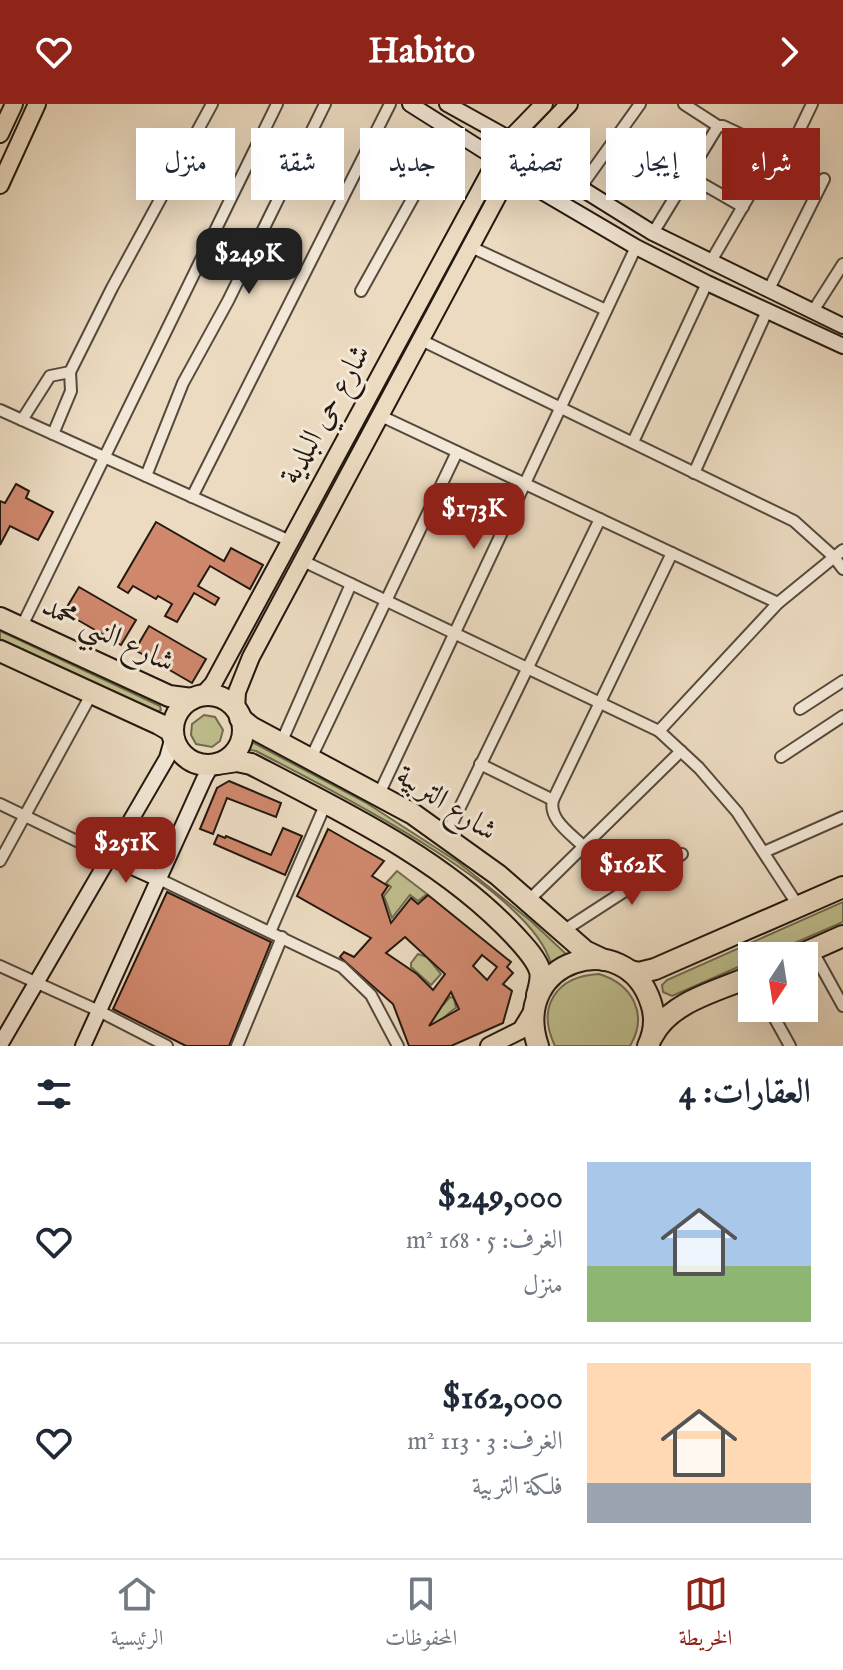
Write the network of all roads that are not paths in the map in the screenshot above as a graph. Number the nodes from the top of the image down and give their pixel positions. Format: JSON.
{"nodes":[{"id":1,"x":14,"y":104,"type":"edge"},
{"id":2,"x":37,"y":104,"type":"edge"},
{"id":3,"x":212,"y":104,"type":"edge"},
{"id":4,"x":277,"y":104,"type":"edge"},
{"id":5,"x":325,"y":104,"type":"edge"},
{"id":6,"x":390,"y":104,"type":"edge"},
{"id":7,"x":410,"y":104,"type":"edge"},
{"id":8,"x":447,"y":104,"type":"edge"},
{"id":9,"x":544,"y":104,"type":"edge"},
{"id":10,"x":569,"y":104,"type":"edge"},
{"id":11,"x":640,"y":104,"type":"edge"},
{"id":12,"x":684,"y":104,"type":"edge"},
{"id":13,"x":812,"y":104,"type":"edge"},
{"id":14,"x":718,"y":126,"type":"junction"},
{"id":15,"x":446,"y":128,"type":"edge"},
{"id":16,"x":490,"y":128,"type":"edge"},
{"id":17,"x":521,"y":128,"type":"edge"},
{"id":18,"x":546,"y":128,"type":"edge"},
{"id":19,"x":727,"y":128,"type":"edge"},
{"id":20,"x":800,"y":128,"type":"edge"},
{"id":21,"x":0,"y":134,"type":"edge"},
{"id":22,"x":706,"y":145,"type":"edge"},
{"id":23,"x":590,"y":174,"type":"edge"},
{"id":24,"x":824,"y":179,"type":"dead end"},
{"id":25,"x":0,"y":185,"type":"edge"},
{"id":26,"x":706,"y":186,"type":"edge"},
{"id":27,"x":481,"y":189,"type":"edge"},
{"id":28,"x":590,"y":194,"type":"edge"},
{"id":29,"x":412,"y":200,"type":"edge"},
{"id":30,"x":496,"y":200,"type":"edge"},
{"id":31,"x":556,"y":200,"type":"edge"},
{"id":32,"x":672,"y":200,"type":"edge"},
{"id":33,"x":747,"y":200,"type":"edge"},
{"id":34,"x":743,"y":207,"type":"junction"},
{"id":35,"x":653,"y":233,"type":"junction"},
{"id":36,"x":471,"y":247,"type":"junction"},
{"id":37,"x":636,"y":247,"type":"junction"},
{"id":38,"x":710,"y":263,"type":"junction"},
{"id":39,"x":843,"y":264,"type":"edge"},
{"id":40,"x":707,"y":283,"type":"junction"},
{"id":41,"x":361,"y":291,"type":"dead end"},
{"id":42,"x":768,"y":291,"type":"junction"},
{"id":43,"x":606,"y":310,"type":"junction"},
{"id":44,"x":767,"y":311,"type":"junction"},
{"id":45,"x":813,"y":311,"type":"junction"},
{"id":46,"x":843,"y":326,"type":"edge"},
{"id":47,"x":421,"y":340,"type":"junction"},
{"id":48,"x":843,"y":346,"type":"edge"},
{"id":49,"x":70,"y":372,"type":"junction"},
{"id":50,"x":561,"y":407,"type":"junction"},
{"id":51,"x":0,"y":410,"type":"edge"},
{"id":52,"x":381,"y":416,"type":"junction"},
{"id":53,"x":22,"y":420,"type":"junction"},
{"id":54,"x":53,"y":434,"type":"junction"},
{"id":55,"x":633,"y":442,"type":"junction"},
{"id":56,"x":457,"y":452,"type":"junction"},
{"id":57,"x":106,"y":458,"type":"junction"},
{"id":58,"x":694,"y":473,"type":"junction"},
{"id":59,"x":146,"y":476,"type":"junction"},
{"id":60,"x":524,"y":483,"type":"junction"},
{"id":61,"x":192,"y":497,"type":"junction"},
{"id":62,"x":600,"y":519,"type":"junction"},
{"id":63,"x":290,"y":541,"type":"junction"},
{"id":64,"x":672,"y":553,"type":"junction"},
{"id":65,"x":838,"y":553,"type":"edge"},
{"id":66,"x":303,"y":561,"type":"junction"},
{"id":67,"x":843,"y":569,"type":"edge"},
{"id":68,"x":351,"y":584,"type":"junction"},
{"id":69,"x":386,"y":600,"type":"junction"},
{"id":70,"x":778,"y":603,"type":"junction"},
{"id":71,"x":0,"y":618,"type":"edge"},
{"id":72,"x":21,"y":628,"type":"junction"},
{"id":73,"x":455,"y":633,"type":"junction"},
{"id":74,"x":232,"y":648,"type":"junction"},
{"id":75,"x":0,"y":652,"type":"edge"},
{"id":76,"x":251,"y":657,"type":"junction"},
{"id":77,"x":526,"y":667,"type":"junction"},
{"id":78,"x":843,"y":681,"type":"edge"},
{"id":79,"x":92,"y":693,"type":"junction"},
{"id":80,"x":197,"y":698,"type":"junction"},
{"id":81,"x":599,"y":702,"type":"junction"},
{"id":82,"x":800,"y":709,"type":"dead end"},
{"id":83,"x":238,"y":714,"type":"junction"},
{"id":84,"x":843,"y":716,"type":"edge"},
{"id":85,"x":166,"y":730,"type":"junction"},
{"id":86,"x":659,"y":731,"type":"junction"},
{"id":87,"x":281,"y":743,"type":"junction"},
{"id":88,"x":681,"y":751,"type":"junction"},
{"id":89,"x":781,"y":757,"type":"dead end"},
{"id":90,"x":311,"y":758,"type":"junction"},
{"id":91,"x":217,"y":764,"type":"junction"},
{"id":92,"x":480,"y":764,"type":"junction"},
{"id":93,"x":379,"y":794,"type":"junction"},
{"id":94,"x":553,"y":800,"type":"junction"},
{"id":95,"x":326,"y":803,"type":"junction"},
{"id":96,"x":0,"y":804,"type":"edge"},
{"id":97,"x":25,"y":816,"type":"junction"},
{"id":98,"x":843,"y":817,"type":"edge"},
{"id":99,"x":446,"y":836,"type":"junction"},
{"id":100,"x":583,"y":846,"type":"junction"},
{"id":101,"x":764,"y":852,"type":"junction"},
{"id":102,"x":682,"y":854,"type":"dead end"},
{"id":103,"x":110,"y":857,"type":"junction"},
{"id":104,"x":0,"y":861,"type":"edge"},
{"id":105,"x":159,"y":879,"type":"junction"},
{"id":106,"x":843,"y":887,"type":"edge"},
{"id":107,"x":529,"y":900,"type":"junction"},
{"id":108,"x":799,"y":907,"type":"junction"},
{"id":109,"x":563,"y":931,"type":"junction"},
{"id":110,"x":270,"y":932,"type":"junction"},
{"id":111,"x":843,"y":936,"type":"edge"},
{"id":112,"x":282,"y":937,"type":"junction"},
{"id":113,"x":818,"y":947,"type":"edge"},
{"id":114,"x":604,"y":960,"type":"junction"},
{"id":115,"x":0,"y":966,"type":"edge"},
{"id":116,"x":630,"y":971,"type":"junction"},
{"id":117,"x":818,"y":971,"type":"edge"},
{"id":118,"x":36,"y":983,"type":"junction"},
{"id":119,"x":738,"y":983,"type":"edge"},
{"id":120,"x":534,"y":1004,"type":"junction"},
{"id":121,"x":843,"y":1006,"type":"edge"},
{"id":122,"x":99,"y":1011,"type":"junction"},
{"id":123,"x":776,"y":1022,"type":"edge"},
{"id":124,"x":649,"y":1043,"type":"edge"},
{"id":125,"x":0,"y":1045,"type":"edge"},
{"id":126,"x":788,"y":1045,"type":"edge"},
{"id":127,"x":83,"y":1046,"type":"edge"},
{"id":128,"x":167,"y":1046,"type":"edge"},
{"id":129,"x":237,"y":1046,"type":"edge"},
{"id":130,"x":398,"y":1046,"type":"edge"},
{"id":131,"x":489,"y":1046,"type":"edge"},
{"id":132,"x":538,"y":1046,"type":"edge"}],
"edges":[{"from":1,"to":21,"type":"main road"},
{"from":2,"to":25,"type":"main road"},
{"from":3,"to":49,"type":"street"},
{"from":4,"to":57,"type":"street"},
{"from":5,"to":59,"type":"street"},
{"from":6,"to":61,"type":"street"},
{"from":7,"to":15,"type":"main road"},
{"from":8,"to":16,"type":"main road"},
{"from":9,"to":17,"type":"main road"},
{"from":10,"to":18,"type":"main road"},
{"from":11,"to":23,"type":"street"},
{"from":12,"to":14,"type":"street"},
{"from":13,"to":20,"type":"street"},
{"from":14,"to":19,"type":"street"},
{"from":14,"to":22,"type":"street"},
{"from":24,"to":42,"type":"street"},
{"from":26,"to":34,"type":"street"},
{"from":27,"to":63,"type":"main road","name":"شارع حي البلدية"},
{"from":28,"to":35,"type":"main road"},
{"from":29,"to":41,"type":"street"},
{"from":30,"to":36,"type":"main road","name":"شارع حي البلدية"},
{"from":31,"to":37,"type":"main road"},
{"from":32,"to":35,"type":"street"},
{"from":33,"to":34,"type":"street"},
{"from":34,"to":38,"type":"street"},
{"from":35,"to":38,"type":"main road"},
{"from":36,"to":43,"type":"street"},
{"from":36,"to":47,"type":"main road","name":"شارع حي البلدية"},
{"from":37,"to":40,"type":"main road"},
{"from":37,"to":43,"type":"street"},
{"from":38,"to":42,"type":"main road"},
{"from":39,"to":45,"type":"street"},
{"from":40,"to":44,"type":"main road"},
{"from":40,"to":55,"type":"street"},
{"from":42,"to":45,"type":"main road"},
{"from":43,"to":50,"type":"street"},
{"from":44,"to":48,"type":"main road"},
{"from":44,"to":58,"type":"street"},
{"from":45,"to":46,"type":"main road"},
{"from":47,"to":50,"type":"street"},
{"from":47,"to":52,"type":"main road","name":"شارع حي البلدية"},
{"from":49,"to":53,"type":"street"},
{"from":49,"to":54,"type":"street"},
{"from":50,"to":55,"type":"street"},
{"from":50,"to":60,"type":"street"},
{"from":51,"to":53,"type":"street"},
{"from":52,"to":56,"type":"street"},
{"from":52,"to":66,"type":"main road","name":"شارع حي البلدية"},
{"from":53,"to":54,"type":"street"},
{"from":54,"to":57,"type":"street"},
{"from":55,"to":58,"type":"street"},
{"from":56,"to":60,"type":"street"},
{"from":56,"to":69,"type":"street"},
{"from":57,"to":59,"type":"street"},
{"from":57,"to":72,"type":"street"},
{"from":58,"to":65,"type":"street"},
{"from":59,"to":61,"type":"street"},
{"from":60,"to":62,"type":"street"},
{"from":60,"to":73,"type":"street"},
{"from":61,"to":63,"type":"street"},
{"from":62,"to":64,"type":"street"},
{"from":62,"to":77,"type":"street"},
{"from":63,"to":74,"type":"main road","name":"شارع حي البلدية"},
{"from":64,"to":70,"type":"street"},
{"from":64,"to":81,"type":"street"},
{"from":65,"to":67,"type":"street"},
{"from":65,"to":70,"type":"street"},
{"from":66,"to":68,"type":"street"},
{"from":66,"to":76,"type":"main road","name":"شارع حي البلدية"},
{"from":68,"to":69,"type":"street"},
{"from":68,"to":87,"type":"street"},
{"from":69,"to":73,"type":"street"},
{"from":69,"to":90,"type":"street"},
{"from":70,"to":86,"type":"street"},
{"from":71,"to":72,"type":"highway","name":"شارع النبي محمد"},
{"from":72,"to":80,"type":"highway","name":"شارع النبي محمد"},
{"from":73,"to":77,"type":"street"},
{"from":73,"to":93,"type":"street"},
{"from":74,"to":76,"type":"main road"},
{"from":74,"to":80,"type":"main road","name":"شارع حي البلدية"},
{"from":75,"to":79,"type":"highway","name":"شارع النبي محمد"},
{"from":76,"to":83,"type":"main road","name":"شارع حي البلدية"},
{"from":77,"to":81,"type":"street"},
{"from":77,"to":92,"type":"street"},
{"from":78,"to":82,"type":"street"},
{"from":79,"to":85,"type":"highway","name":"شارع النبي محمد"},
{"from":79,"to":97,"type":"street"},
{"from":80,"to":83,"type":"highway"},
{"from":80,"to":85,"type":"highway"},
{"from":81,"to":86,"type":"street"},
{"from":81,"to":94,"type":"street"},
{"from":83,"to":87,"type":"highway","name":"شارع التربية"},
{"from":83,"to":91,"type":"highway"},
{"from":84,"to":89,"type":"street"},
{"from":85,"to":91,"type":"highway"},
{"from":85,"to":103,"type":"main road"},
{"from":86,"to":88,"type":"street"},
{"from":87,"to":90,"type":"highway","name":"شارع التربية"},
{"from":88,"to":100,"type":"street"},
{"from":88,"to":101,"type":"street"},
{"from":90,"to":93,"type":"highway","name":"شارع التربية"},
{"from":91,"to":95,"type":"highway","name":"شارع التربية"},
{"from":91,"to":105,"type":"main road"},
{"from":92,"to":94,"type":"street"},
{"from":92,"to":99,"type":"street"},
{"from":93,"to":99,"type":"highway","name":"شارع التربية"},
{"from":94,"to":100,"type":"street"},
{"from":95,"to":110,"type":"street"},
{"from":95,"to":120,"type":"highway","name":"شارع التربية"},
{"from":96,"to":97,"type":"street"},
{"from":97,"to":103,"type":"street"},
{"from":97,"to":104,"type":"street"},
{"from":98,"to":101,"type":"street"},
{"from":99,"to":107,"type":"highway","name":"شارع التربية"},
{"from":100,"to":107,"type":"street"},
{"from":101,"to":108,"type":"street"},
{"from":102,"to":109,"type":"street"},
{"from":103,"to":105,"type":"main road"},
{"from":103,"to":118,"type":"main road"},
{"from":105,"to":110,"type":"street"},
{"from":105,"to":122,"type":"main road"},
{"from":106,"to":108,"type":"highway"},
{"from":107,"to":109,"type":"highway","name":"شارع التربية"},
{"from":108,"to":116,"type":"highway"},
{"from":109,"to":114,"type":"highway","name":"شارع التربية"},
{"from":110,"to":112,"type":"street"},
{"from":111,"to":113,"type":"highway"},
{"from":112,"to":129,"type":"street"},
{"from":112,"to":130,"type":"street"},
{"from":114,"to":116,"type":"highway","name":"شارع التربية"},
{"from":114,"to":120,"type":"highway"},
{"from":115,"to":118,"type":"street"},
{"from":116,"to":124,"type":"highway"},
{"from":117,"to":121,"type":"street"},
{"from":118,"to":122,"type":"street"},
{"from":118,"to":125,"type":"main road"},
{"from":119,"to":124,"type":"highway"},
{"from":120,"to":131,"type":"main road"},
{"from":120,"to":132,"type":"highway","name":"شارع التربية"},
{"from":122,"to":127,"type":"main road"},
{"from":122,"to":128,"type":"street"},
{"from":123,"to":126,"type":"street"}]}
